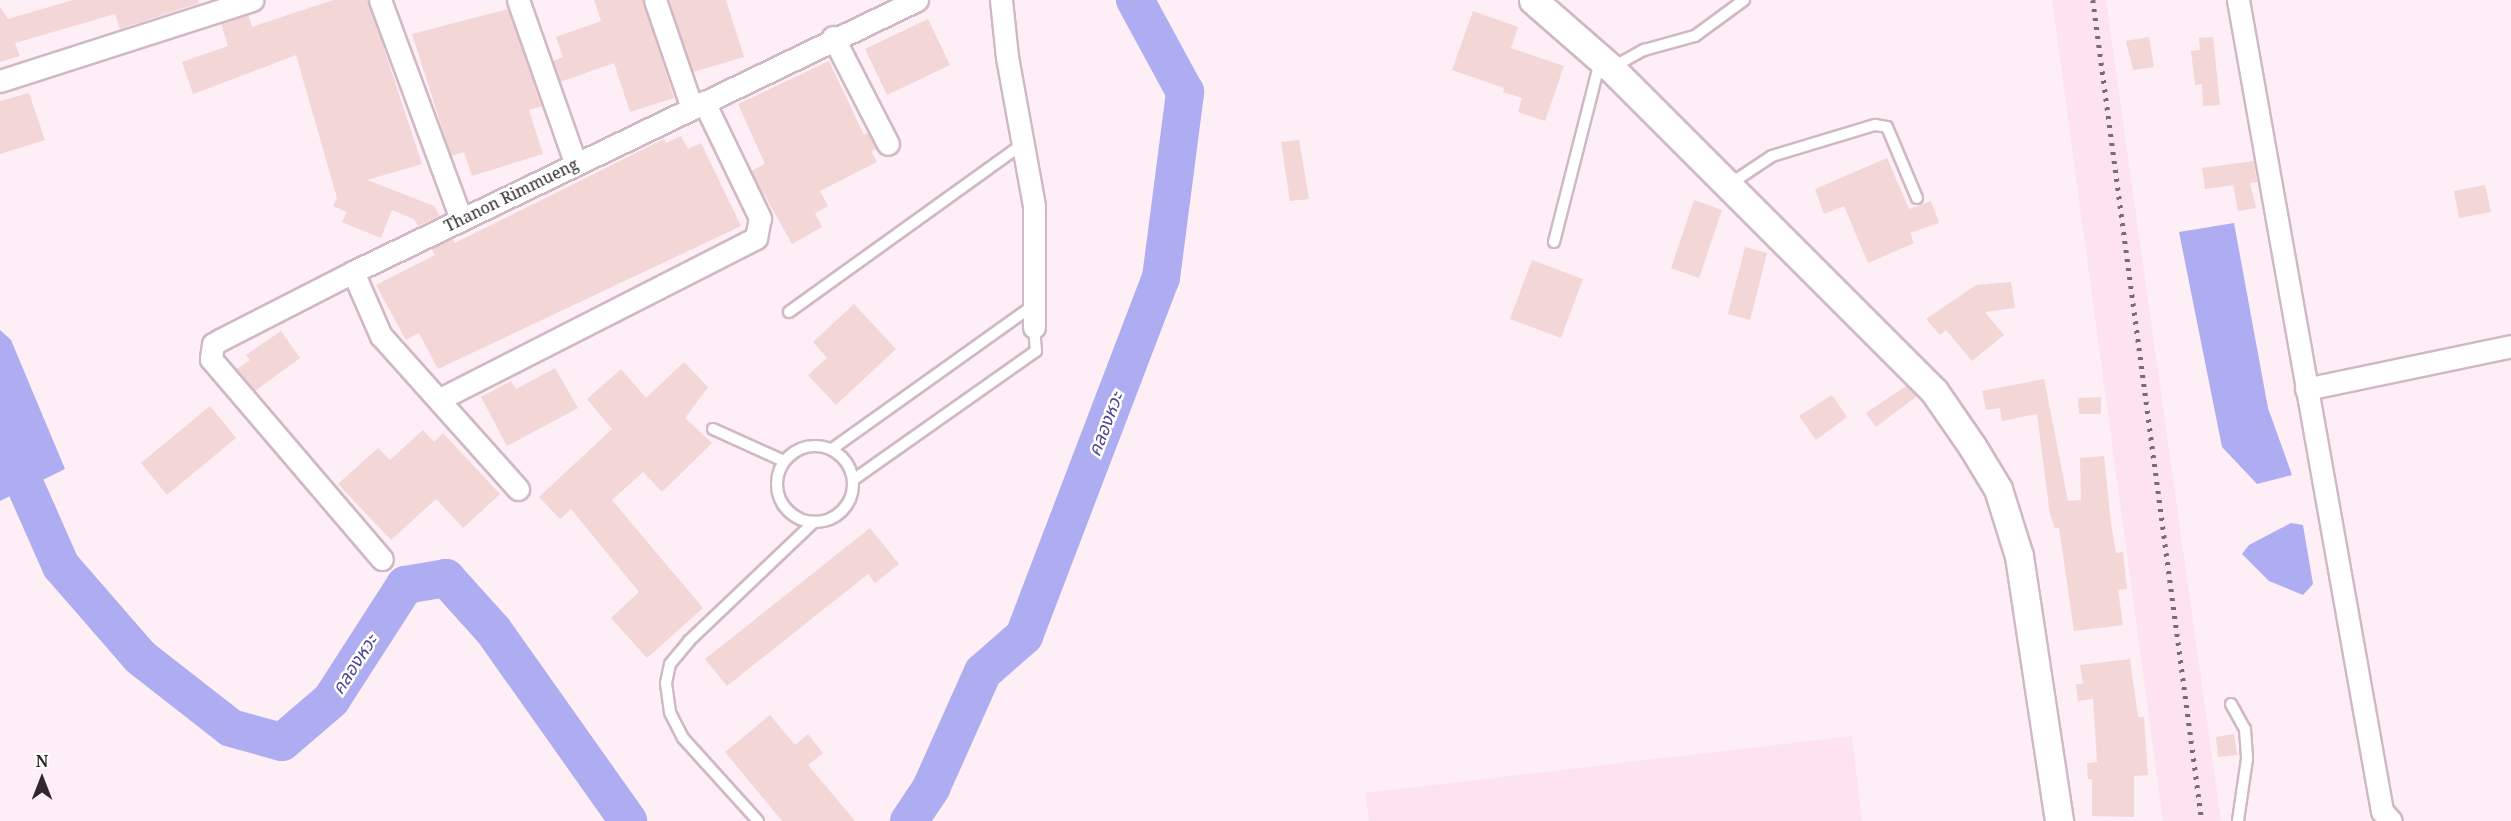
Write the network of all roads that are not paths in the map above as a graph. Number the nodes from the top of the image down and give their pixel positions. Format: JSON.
{"nodes":[{"id":1,"x":252,"y":0,"type":"edge"},
{"id":2,"x":380,"y":0,"type":"edge"},
{"id":3,"x":518,"y":0,"type":"edge"},
{"id":4,"x":655,"y":0,"type":"edge"},
{"id":5,"x":917,"y":0,"type":"edge"},
{"id":6,"x":1001,"y":0,"type":"edge"},
{"id":7,"x":1533,"y":0,"type":"edge"},
{"id":8,"x":1744,"y":0,"type":"edge"},
{"id":9,"x":2238,"y":0,"type":"edge"},
{"id":10,"x":833,"y":37,"type":"junction"},
{"id":11,"x":1606,"y":64,"type":"junction"},
{"id":12,"x":0,"y":81,"type":"edge"},
{"id":13,"x":698,"y":105,"type":"junction"},
{"id":14,"x":888,"y":144,"type":"dead end"},
{"id":15,"x":1023,"y":144,"type":"junction"},
{"id":16,"x":575,"y":162,"type":"junction"},
{"id":17,"x":1730,"y":184,"type":"junction"},
{"id":18,"x":1917,"y":198,"type":"dead end"},
{"id":19,"x":461,"y":219,"type":"junction"},
{"id":20,"x":1554,"y":242,"type":"dead end"},
{"id":21,"x":353,"y":272,"type":"junction"},
{"id":22,"x":1038,"y":302,"type":"junction"},
{"id":23,"x":789,"y":312,"type":"dead end"},
{"id":24,"x":1034,"y":327,"type":"joint"},
{"id":25,"x":2511,"y":346,"type":"edge"},
{"id":26,"x":2306,"y":389,"type":"junction"},
{"id":27,"x":440,"y":399,"type":"junction"},
{"id":28,"x":713,"y":429,"type":"dead end"},
{"id":29,"x":832,"y":449,"type":"junction"},
{"id":30,"x":784,"y":461,"type":"junction"},
{"id":31,"x":853,"y":480,"type":"junction"},
{"id":32,"x":518,"y":489,"type":"dead end"},
{"id":33,"x":814,"y":522,"type":"junction"},
{"id":34,"x":382,"y":559,"type":"dead end"},
{"id":35,"x":2231,"y":704,"type":"dead end"},
{"id":36,"x":758,"y":821,"type":"edge"},
{"id":37,"x":2059,"y":821,"type":"edge"},
{"id":38,"x":2238,"y":821,"type":"edge"},
{"id":39,"x":2391,"y":821,"type":"edge"}],
"edges":[{"from":1,"to":12,"type":"street"},
{"from":2,"to":19,"type":"street"},
{"from":3,"to":16,"type":"street"},
{"from":4,"to":13,"type":"street"},
{"from":5,"to":10,"type":"street","name":"Thanon Rimmueng"},
{"from":6,"to":15,"type":"street"},
{"from":7,"to":11,"type":"street"},
{"from":8,"to":11,"type":"lane"},
{"from":9,"to":26,"type":"street"},
{"from":10,"to":13,"type":"street","name":"Thanon Rimmueng"},
{"from":10,"to":14,"type":"street"},
{"from":11,"to":17,"type":"street"},
{"from":11,"to":20,"type":"lane"},
{"from":13,"to":16,"type":"street","name":"Thanon Rimmueng"},
{"from":13,"to":27,"type":"street"},
{"from":15,"to":22,"type":"street"},
{"from":15,"to":23,"type":"lane"},
{"from":16,"to":19,"type":"street","name":"Thanon Rimmueng"},
{"from":17,"to":18,"type":"lane"},
{"from":17,"to":37,"type":"street"},
{"from":19,"to":21,"type":"street","name":"Thanon Rimmueng"},
{"from":21,"to":27,"type":"street"},
{"from":21,"to":34,"type":"street","name":"Thanon Rimmueng"},
{"from":22,"to":24,"type":"street"},
{"from":22,"to":29,"type":"lane"},
{"from":24,"to":31,"type":"lane"},
{"from":25,"to":26,"type":"street"},
{"from":26,"to":39,"type":"street"},
{"from":27,"to":32,"type":"street"},
{"from":28,"to":30,"type":"lane"},
{"from":29,"to":30,"type":"lane"},
{"from":29,"to":31,"type":"lane"},
{"from":30,"to":33,"type":"lane"},
{"from":31,"to":33,"type":"lane"},
{"from":33,"to":36,"type":"lane"},
{"from":35,"to":38,"type":"lane"}]}
